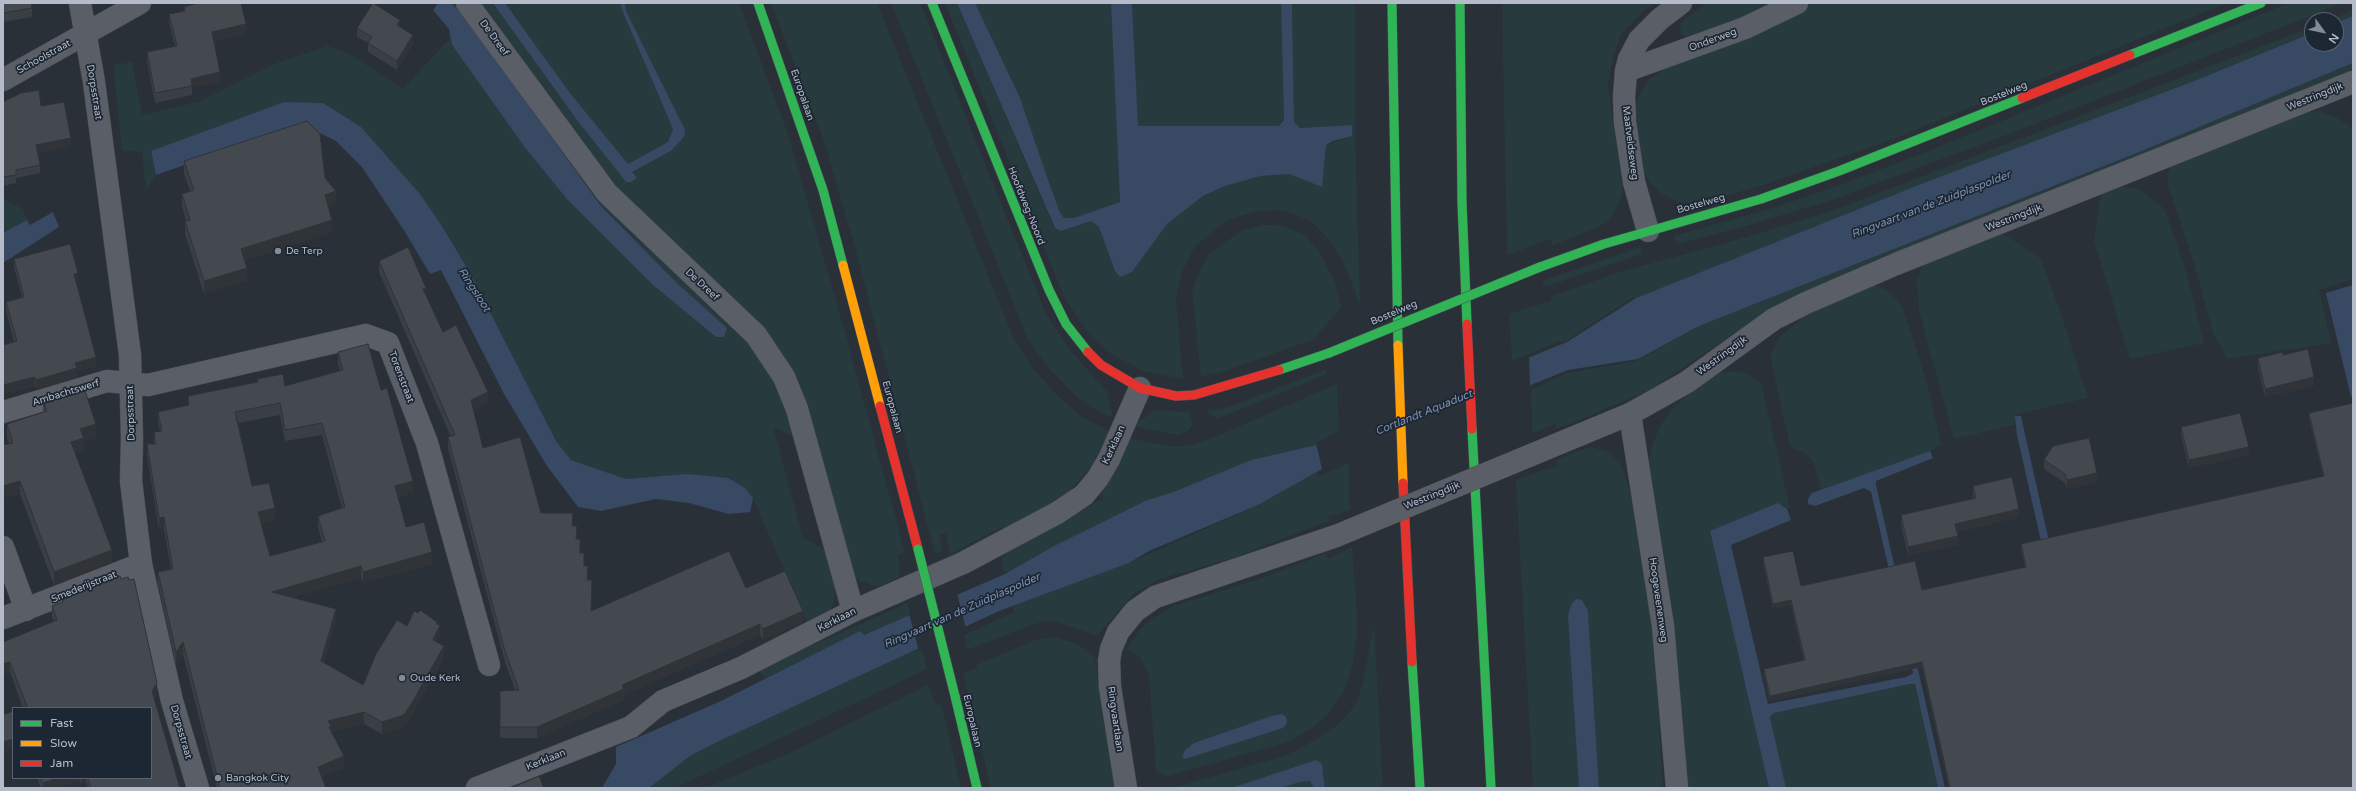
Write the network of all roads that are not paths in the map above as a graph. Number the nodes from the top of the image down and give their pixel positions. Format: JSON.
{"nodes":[{"id":1,"x":80,"y":3,"type":"edge"},
{"id":2,"x":140,"y":3,"type":"edge"},
{"id":3,"x":467,"y":3,"type":"edge"},
{"id":4,"x":752,"y":3,"type":"edge"},
{"id":5,"x":758,"y":3,"type":"edge"},
{"id":6,"x":932,"y":3,"type":"edge"},
{"id":7,"x":1392,"y":3,"type":"edge"},
{"id":8,"x":1460,"y":3,"type":"edge"},
{"id":9,"x":1681,"y":3,"type":"edge"},
{"id":10,"x":1797,"y":3,"type":"edge"},
{"id":11,"x":2261,"y":3,"type":"edge"},
{"id":12,"x":84,"y":34,"type":"junction"},
{"id":13,"x":769,"y":35,"type":"junction"},
{"id":14,"x":1626,"y":71,"type":"junction"},
{"id":15,"x":3,"y":80,"type":"edge"},
{"id":16,"x":2353,"y":82,"type":"edge"},
{"id":17,"x":1648,"y":230,"type":"junction"},
{"id":18,"x":130,"y":384,"type":"junction"},
{"id":19,"x":1140,"y":388,"type":"junction"},
{"id":20,"x":3,"y":412,"type":"edge"},
{"id":21,"x":1630,"y":414,"type":"junction"},
{"id":22,"x":3,"y":547,"type":"edge"},
{"id":23,"x":141,"y":564,"type":"junction"},
{"id":24,"x":26,"y":610,"type":"junction"},
{"id":25,"x":853,"y":611,"type":"junction"},
{"id":26,"x":3,"y":618,"type":"edge"},
{"id":27,"x":1111,"y":649,"type":"joint"},
{"id":28,"x":489,"y":665,"type":"dead end"},
{"id":29,"x":198,"y":788,"type":"edge"},
{"id":30,"x":477,"y":788,"type":"edge"},
{"id":31,"x":977,"y":788,"type":"edge"},
{"id":32,"x":1126,"y":788,"type":"edge"},
{"id":33,"x":1420,"y":788,"type":"edge"},
{"id":34,"x":1491,"y":788,"type":"edge"},
{"id":35,"x":1677,"y":788,"type":"edge"}],
"edges":[{"from":1,"to":12,"type":"street","name":"Dorpsstraat"},
{"from":2,"to":12,"type":"street"},
{"from":3,"to":25,"type":"street","name":"De Dreef"},
{"from":4,"to":13,"type":"main road","name":"Europalaan"},
{"from":5,"to":13,"type":"main road","name":"Europalaan"},
{"from":6,"to":19,"type":"main road","name":"Hoofdweg-Noord"},
{"from":7,"to":33,"type":"main road"},
{"from":8,"to":34,"type":"main road"},
{"from":9,"to":14,"type":"street","name":"Maatveldseweg"},
{"from":10,"to":14,"type":"street","name":"Onderweg"},
{"from":11,"to":17,"type":"main road","name":"Bostelweg"},
{"from":12,"to":15,"type":"street","name":"Schoolstraat"},
{"from":12,"to":18,"type":"street","name":"Dorpsstraat"},
{"from":13,"to":31,"type":"main road","name":"Europalaan","bridge":true},
{"from":14,"to":17,"type":"street","name":"Maatveldseweg"},
{"from":16,"to":21,"type":"street","name":"Westringdijk"},
{"from":17,"to":19,"type":"main road","name":"Bostelweg","bridge":true},
{"from":18,"to":20,"type":"street","name":"Ambachtswerf"},
{"from":18,"to":23,"type":"street","name":"Dorpsstraat"},
{"from":18,"to":28,"type":"street","name":"Torenstraat"},
{"from":19,"to":25,"type":"street","name":"Kerklaan"},
{"from":21,"to":27,"type":"street","name":"Westringdijk","bridge":true},
{"from":21,"to":35,"type":"street","name":"Hoogeveenenweg"},
{"from":22,"to":24,"type":"street"},
{"from":23,"to":24,"type":"street","name":"Smederijstraat"},
{"from":23,"to":29,"type":"street","name":"Dorpsstraat"},
{"from":24,"to":26,"type":"street","name":"Smederijstraat"},
{"from":25,"to":30,"type":"street","name":"Kerklaan"},
{"from":27,"to":32,"type":"street","name":"Ringvaartlaan"}]}
